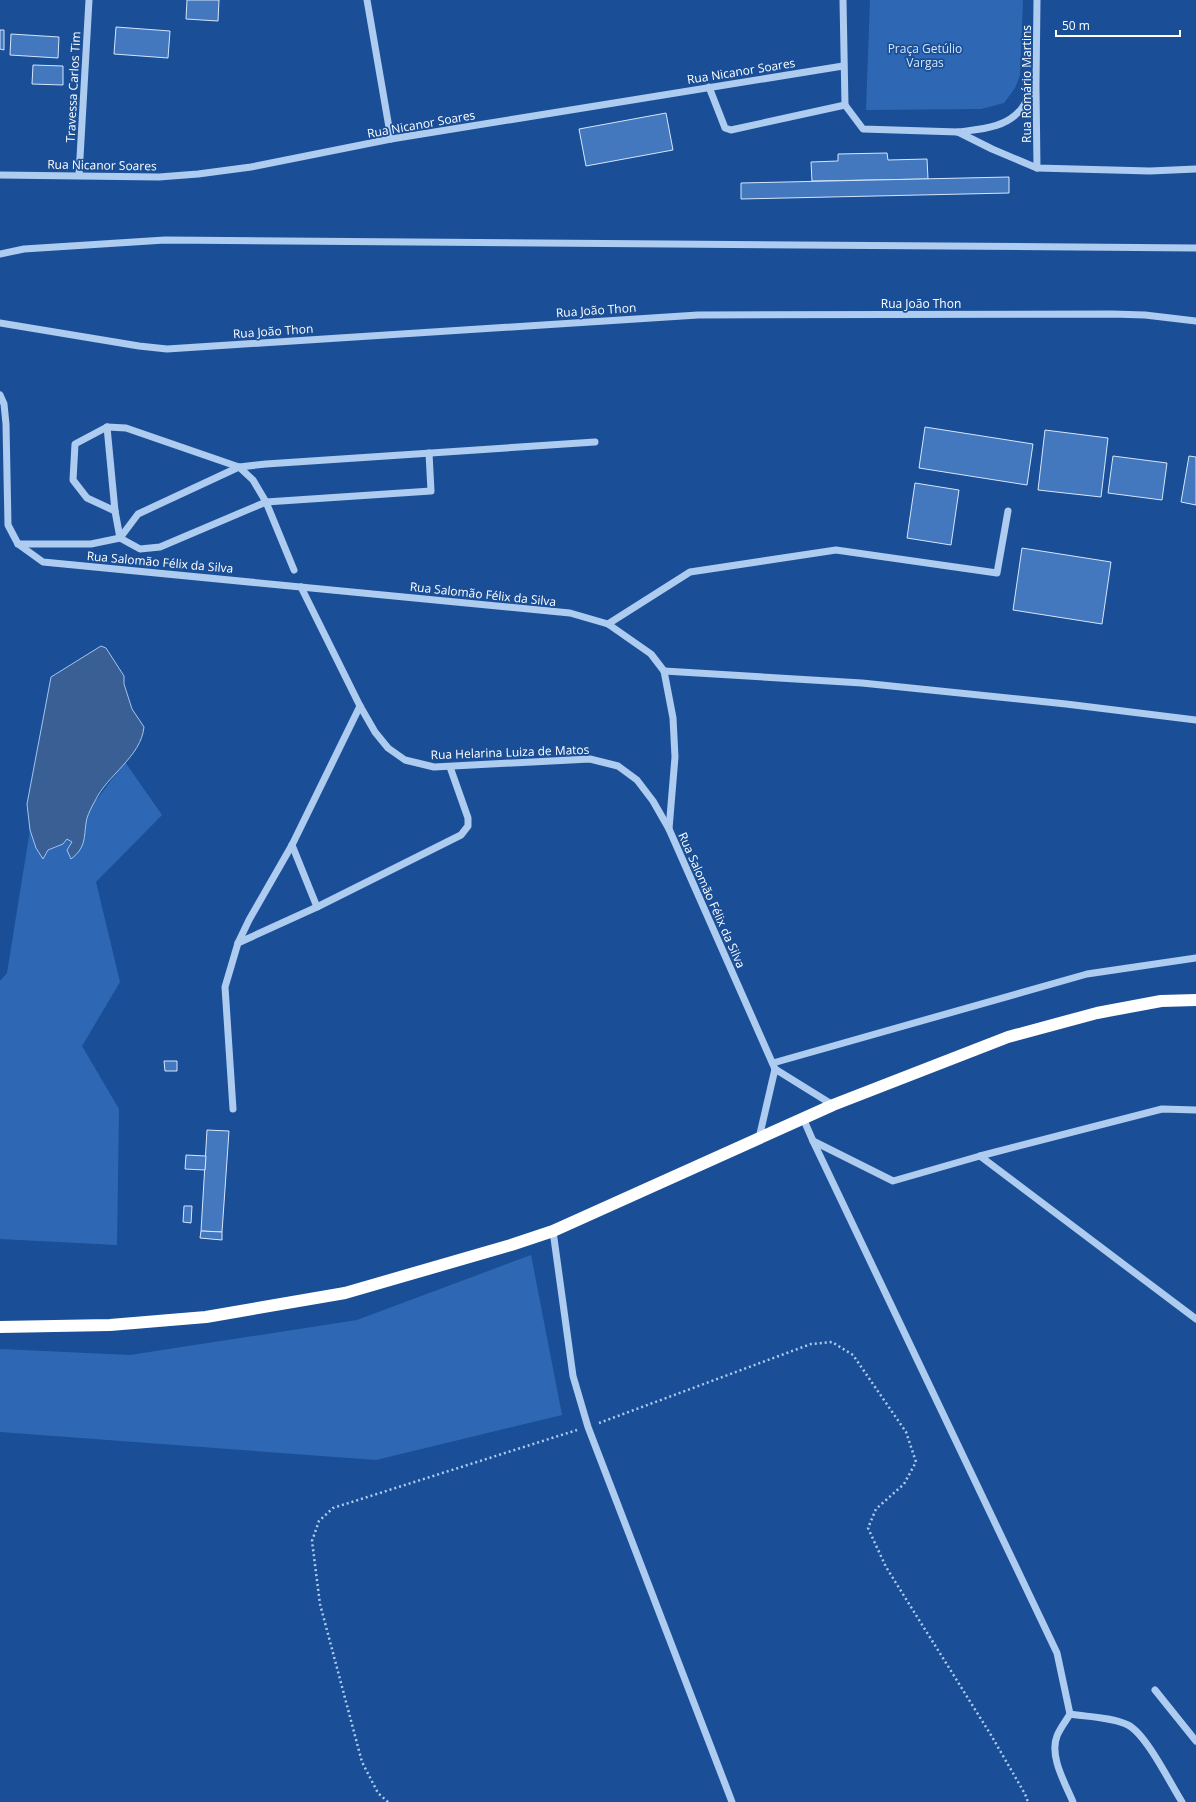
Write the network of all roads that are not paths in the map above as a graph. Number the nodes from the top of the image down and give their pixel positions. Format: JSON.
{"nodes":[{"id":1,"x":89,"y":0,"type":"edge"},
{"id":2,"x":367,"y":0,"type":"edge"},
{"id":3,"x":843,"y":0,"type":"edge"},
{"id":4,"x":1037,"y":0,"type":"edge"},
{"id":5,"x":843,"y":66,"type":"junction"},
{"id":6,"x":1036,"y":86,"type":"junction"},
{"id":7,"x":709,"y":88,"type":"junction"},
{"id":8,"x":844,"y":104,"type":"junction"},
{"id":9,"x":958,"y":132,"type":"junction"},
{"id":10,"x":391,"y":140,"type":"junction"},
{"id":11,"x":1036,"y":168,"type":"junction"},
{"id":12,"x":1196,"y":170,"type":"edge"},
{"id":13,"x":0,"y":175,"type":"edge"},
{"id":14,"x":79,"y":175,"type":"junction"},
{"id":15,"x":1196,"y":248,"type":"edge"},
{"id":16,"x":0,"y":254,"type":"edge"},
{"id":17,"x":1196,"y":321,"type":"edge"},
{"id":18,"x":0,"y":323,"type":"edge"},
{"id":19,"x":0,"y":395,"type":"edge"},
{"id":20,"x":107,"y":427,"type":"junction"},
{"id":21,"x":595,"y":442,"type":"dead end"},
{"id":22,"x":429,"y":453,"type":"junction"},
{"id":23,"x":239,"y":468,"type":"junction"},
{"id":24,"x":266,"y":502,"type":"junction"},
{"id":25,"x":115,"y":511,"type":"junction"},
{"id":26,"x":1008,"y":511,"type":"dead end"},
{"id":27,"x":120,"y":538,"type":"junction"},
{"id":28,"x":18,"y":544,"type":"junction"},
{"id":29,"x":294,"y":570,"type":"dead end"},
{"id":30,"x":301,"y":587,"type":"junction"},
{"id":31,"x":608,"y":624,"type":"junction"},
{"id":32,"x":664,"y":671,"type":"junction"},
{"id":33,"x":360,"y":706,"type":"junction"},
{"id":34,"x":1196,"y":720,"type":"edge"},
{"id":35,"x":450,"y":767,"type":"junction"},
{"id":36,"x":669,"y":829,"type":"junction"},
{"id":37,"x":292,"y":846,"type":"junction"},
{"id":38,"x":317,"y":907,"type":"junction"},
{"id":39,"x":238,"y":943,"type":"junction"},
{"id":40,"x":1196,"y":958,"type":"edge"},
{"id":41,"x":1196,"y":1000,"type":"edge"},
{"id":42,"x":774,"y":1066,"type":"junction"},
{"id":43,"x":832,"y":1105,"type":"junction"},
{"id":44,"x":233,"y":1109,"type":"dead end"},
{"id":45,"x":1196,"y":1110,"type":"edge"},
{"id":46,"x":803,"y":1118,"type":"junction"},
{"id":47,"x":759,"y":1138,"type":"junction"},
{"id":48,"x":813,"y":1141,"type":"junction"},
{"id":49,"x":980,"y":1156,"type":"junction"},
{"id":50,"x":553,"y":1231,"type":"junction"},
{"id":51,"x":1196,"y":1319,"type":"edge"},
{"id":52,"x":0,"y":1327,"type":"edge"},
{"id":53,"x":1156,"y":1690,"type":"dead end"},
{"id":54,"x":1070,"y":1714,"type":"junction"},
{"id":55,"x":1196,"y":1741,"type":"edge"},
{"id":56,"x":732,"y":1802,"type":"edge"},
{"id":57,"x":1074,"y":1802,"type":"edge"},
{"id":58,"x":1182,"y":1802,"type":"edge"}],
"edges":[{"from":1,"to":14,"type":"street","name":"Travessa Carlos Tim"},
{"from":2,"to":10,"type":"street"},
{"from":3,"to":5,"type":"street"},
{"from":4,"to":6,"type":"street","name":"Rua Romário Martins"},
{"from":5,"to":7,"type":"street","name":"Rua Nicanor Soares"},
{"from":5,"to":8,"type":"street"},
{"from":6,"to":9,"type":"street"},
{"from":6,"to":11,"type":"street","name":"Rua Romário Martins"},
{"from":7,"to":8,"type":"street"},
{"from":7,"to":10,"type":"street","name":"Rua Nicanor Soares"},
{"from":8,"to":9,"type":"street"},
{"from":9,"to":11,"type":"street"},
{"from":10,"to":14,"type":"street","name":"Rua Nicanor Soares"},
{"from":11,"to":12,"type":"street"},
{"from":13,"to":14,"type":"street","name":"Rua Nicanor Soares"},
{"from":15,"to":16,"type":"street"},
{"from":17,"to":18,"type":"street","name":"Rua João Thon"},
{"from":19,"to":28,"type":"street","name":"Rua Salomão Félix da Silva"},
{"from":20,"to":23,"type":"street"},
{"from":20,"to":25,"type":"street"},
{"from":20,"to":25,"type":"street"},
{"from":21,"to":22,"type":"street"},
{"from":22,"to":23,"type":"street"},
{"from":22,"to":24,"type":"street"},
{"from":23,"to":24,"type":"street"},
{"from":23,"to":27,"type":"street"},
{"from":24,"to":27,"type":"street"},
{"from":24,"to":29,"type":"street"},
{"from":25,"to":27,"type":"street"},
{"from":26,"to":31,"type":"street"},
{"from":27,"to":28,"type":"street"},
{"from":28,"to":30,"type":"street","name":"Rua Salomão Félix da Silva"},
{"from":30,"to":31,"type":"street","name":"Rua Salomão Félix da Silva"},
{"from":30,"to":33,"type":"street","name":"Rua Helarina Luiza de Matos"},
{"from":31,"to":32,"type":"street","name":"Rua Salomão Félix da Silva"},
{"from":32,"to":34,"type":"street"},
{"from":32,"to":36,"type":"street","name":"Rua Salomão Félix da Silva"},
{"from":33,"to":35,"type":"street","name":"Rua Helarina Luiza de Matos"},
{"from":33,"to":37,"type":"street"},
{"from":35,"to":36,"type":"street","name":"Rua Helarina Luiza de Matos"},
{"from":35,"to":38,"type":"street"},
{"from":36,"to":42,"type":"street","name":"Rua Salomão Félix da Silva"},
{"from":37,"to":38,"type":"street"},
{"from":37,"to":39,"type":"street"},
{"from":38,"to":39,"type":"street"},
{"from":39,"to":44,"type":"street"},
{"from":40,"to":42,"type":"street"},
{"from":41,"to":43,"type":"highway"},
{"from":42,"to":43,"type":"street"},
{"from":42,"to":47,"type":"street"},
{"from":43,"to":46,"type":"highway"},
{"from":45,"to":49,"type":"street"},
{"from":46,"to":47,"type":"highway"},
{"from":46,"to":48,"type":"street"},
{"from":47,"to":50,"type":"highway"},
{"from":48,"to":49,"type":"street"},
{"from":48,"to":54,"type":"street"},
{"from":49,"to":51,"type":"street"},
{"from":50,"to":52,"type":"highway"},
{"from":50,"to":56,"type":"street"},
{"from":53,"to":55,"type":"street"},
{"from":54,"to":57,"type":"street"},
{"from":54,"to":58,"type":"street"}]}
